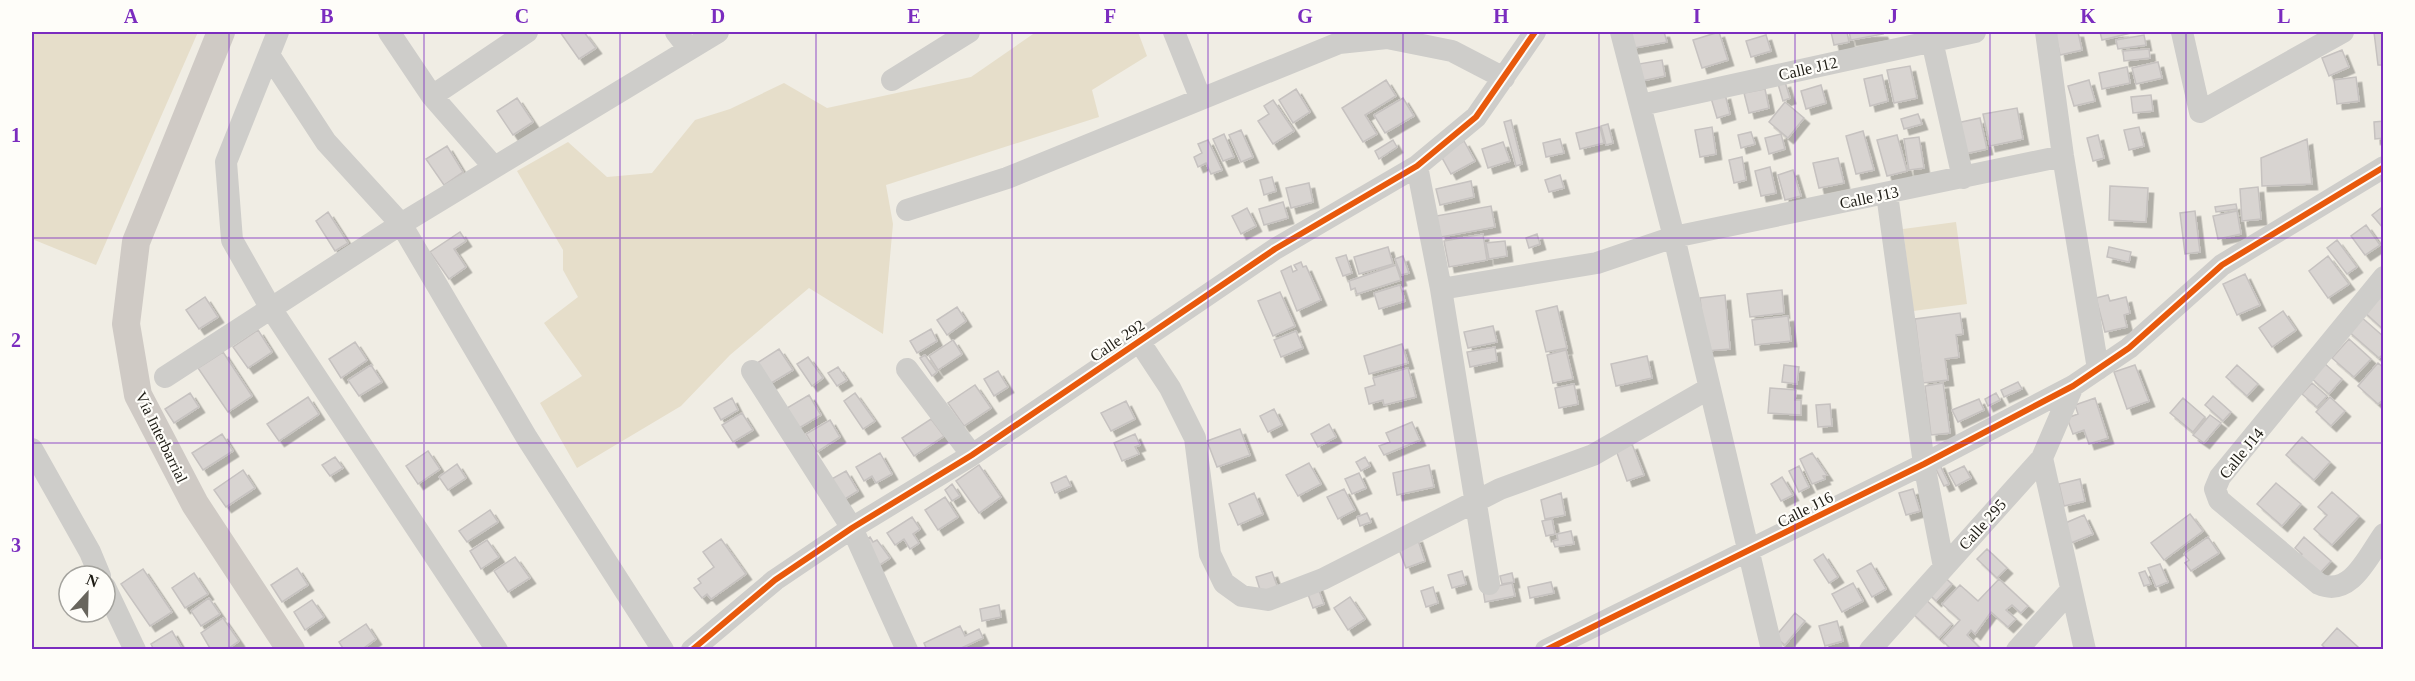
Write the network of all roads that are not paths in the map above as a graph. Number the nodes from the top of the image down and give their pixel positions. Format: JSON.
{"nodes":[{"id":1,"x":221,"y":32,"type":"edge"},
{"id":2,"x":278,"y":32,"type":"edge"},
{"id":3,"x":389,"y":32,"type":"edge"},
{"id":4,"x":527,"y":32,"type":"edge"},
{"id":5,"x":718,"y":32,"type":"edge"},
{"id":6,"x":969,"y":32,"type":"edge"},
{"id":7,"x":1174,"y":32,"type":"edge"},
{"id":8,"x":1535,"y":32,"type":"edge"},
{"id":9,"x":1621,"y":32,"type":"edge"},
{"id":10,"x":1975,"y":32,"type":"edge"},
{"id":11,"x":2046,"y":32,"type":"edge"},
{"id":12,"x":2181,"y":32,"type":"edge"},
{"id":13,"x":2343,"y":32,"type":"edge"},
{"id":14,"x":1930,"y":36,"type":"edge"},
{"id":15,"x":682,"y":40,"type":"edge"},
{"id":16,"x":269,"y":54,"type":"junction"},
{"id":17,"x":1504,"y":78,"type":"junction"},
{"id":18,"x":892,"y":80,"type":"dead end"},
{"id":19,"x":432,"y":96,"type":"junction"},
{"id":20,"x":1200,"y":97,"type":"junction"},
{"id":21,"x":1641,"y":105,"type":"junction"},
{"id":22,"x":2063,"y":156,"type":"junction"},
{"id":23,"x":1417,"y":166,"type":"junction"},
{"id":24,"x":494,"y":167,"type":"junction"},
{"id":25,"x":2384,"y":167,"type":"edge"},
{"id":26,"x":1963,"y":178,"type":"junction"},
{"id":27,"x":1887,"y":194,"type":"junction"},
{"id":28,"x":907,"y":210,"type":"dead end"},
{"id":29,"x":401,"y":224,"type":"junction"},
{"id":30,"x":1674,"y":237,"type":"junction"},
{"id":31,"x":2384,"y":277,"type":"edge"},
{"id":32,"x":1441,"y":289,"type":"junction"},
{"id":33,"x":270,"y":307,"type":"junction"},
{"id":34,"x":1139,"y":341,"type":"junction"},
{"id":35,"x":907,"y":369,"type":"dead end"},
{"id":36,"x":2098,"y":369,"type":"junction"},
{"id":37,"x":752,"y":371,"type":"dead end"},
{"id":38,"x":165,"y":377,"type":"dead end"},
{"id":39,"x":2073,"y":386,"type":"junction"},
{"id":40,"x":1708,"y":389,"type":"junction"},
{"id":41,"x":32,"y":449,"type":"edge"},
{"id":42,"x":972,"y":455,"type":"junction"},
{"id":43,"x":2042,"y":458,"type":"junction"},
{"id":44,"x":1924,"y":464,"type":"junction"},
{"id":45,"x":1478,"y":501,"type":"junction"},
{"id":46,"x":852,"y":528,"type":"junction"},
{"id":47,"x":2384,"y":534,"type":"edge"},
{"id":48,"x":1749,"y":552,"type":"junction"},
{"id":49,"x":95,"y":564,"type":"edge"},
{"id":50,"x":1944,"y":567,"type":"junction"},
{"id":51,"x":1489,"y":585,"type":"dead end"},
{"id":52,"x":2071,"y":590,"type":"junction"},
{"id":53,"x":117,"y":612,"type":"edge"},
{"id":54,"x":714,"y":642,"type":"edge"},
{"id":55,"x":135,"y":650,"type":"edge"},
{"id":56,"x":291,"y":650,"type":"edge"},
{"id":57,"x":497,"y":650,"type":"edge"},
{"id":58,"x":663,"y":650,"type":"edge"},
{"id":59,"x":692,"y":650,"type":"edge"},
{"id":60,"x":907,"y":650,"type":"edge"},
{"id":61,"x":1546,"y":650,"type":"edge"},
{"id":62,"x":1772,"y":650,"type":"edge"},
{"id":63,"x":1870,"y":650,"type":"edge"},
{"id":64,"x":2017,"y":650,"type":"edge"},
{"id":65,"x":2085,"y":650,"type":"edge"}],
"edges":[{"from":1,"to":56,"type":"main road","name":"Vía Interbarrial"},
{"from":2,"to":16,"type":"street"},
{"from":3,"to":19,"type":"street"},
{"from":4,"to":19,"type":"street"},
{"from":5,"to":15,"type":"street"},
{"from":6,"to":18,"type":"street"},
{"from":7,"to":20,"type":"street"},
{"from":8,"to":17,"type":"street","name":"Calle 292"},
{"from":9,"to":21,"type":"street"},
{"from":10,"to":14,"type":"street","name":"Calle J12"},
{"from":11,"to":22,"type":"street"},
{"from":12,"to":13,"type":"street"},
{"from":14,"to":21,"type":"street","name":"Calle J12"},
{"from":14,"to":26,"type":"street"},
{"from":15,"to":24,"type":"street"},
{"from":16,"to":29,"type":"street"},
{"from":16,"to":33,"type":"street"},
{"from":17,"to":20,"type":"street"},
{"from":17,"to":23,"type":"street","name":"Calle 292"},
{"from":19,"to":24,"type":"street"},
{"from":20,"to":28,"type":"street"},
{"from":21,"to":30,"type":"street"},
{"from":22,"to":26,"type":"street","name":"Calle J13"},
{"from":22,"to":36,"type":"street"},
{"from":23,"to":32,"type":"street"},
{"from":23,"to":34,"type":"street","name":"Calle 292"},
{"from":24,"to":29,"type":"street"},
{"from":25,"to":36,"type":"street","name":"Calle J16"},
{"from":26,"to":27,"type":"street","name":"Calle J13"},
{"from":27,"to":30,"type":"street","name":"Calle J13"},
{"from":27,"to":44,"type":"street"},
{"from":29,"to":33,"type":"street"},
{"from":29,"to":58,"type":"street"},
{"from":30,"to":32,"type":"street","name":"Calle J13"},
{"from":30,"to":40,"type":"street"},
{"from":31,"to":47,"type":"street","name":"Calle J14"},
{"from":32,"to":45,"type":"street"},
{"from":33,"to":38,"type":"street"},
{"from":33,"to":57,"type":"street"},
{"from":34,"to":42,"type":"street","name":"Calle 292"},
{"from":34,"to":45,"type":"street"},
{"from":35,"to":42,"type":"street"},
{"from":36,"to":39,"type":"street","name":"Calle J16"},
{"from":37,"to":46,"type":"street"},
{"from":39,"to":43,"type":"street","name":"Calle 295"},
{"from":39,"to":44,"type":"street","name":"Calle J16"},
{"from":40,"to":45,"type":"street"},
{"from":40,"to":48,"type":"street"},
{"from":41,"to":49,"type":"street"},
{"from":42,"to":46,"type":"street","name":"Calle 292"},
{"from":43,"to":50,"type":"street","name":"Calle 295"},
{"from":43,"to":52,"type":"street"},
{"from":44,"to":48,"type":"street","name":"Calle J16"},
{"from":44,"to":50,"type":"street"},
{"from":45,"to":51,"type":"street"},
{"from":46,"to":54,"type":"street","name":"Calle 292"},
{"from":46,"to":60,"type":"street"},
{"from":48,"to":61,"type":"street","name":"Calle J16"},
{"from":48,"to":62,"type":"street"},
{"from":50,"to":63,"type":"street","name":"Calle 295"},
{"from":52,"to":64,"type":"street"},
{"from":52,"to":65,"type":"street"},
{"from":53,"to":55,"type":"street"},
{"from":54,"to":59,"type":"street","name":"Calle 292"}]}
